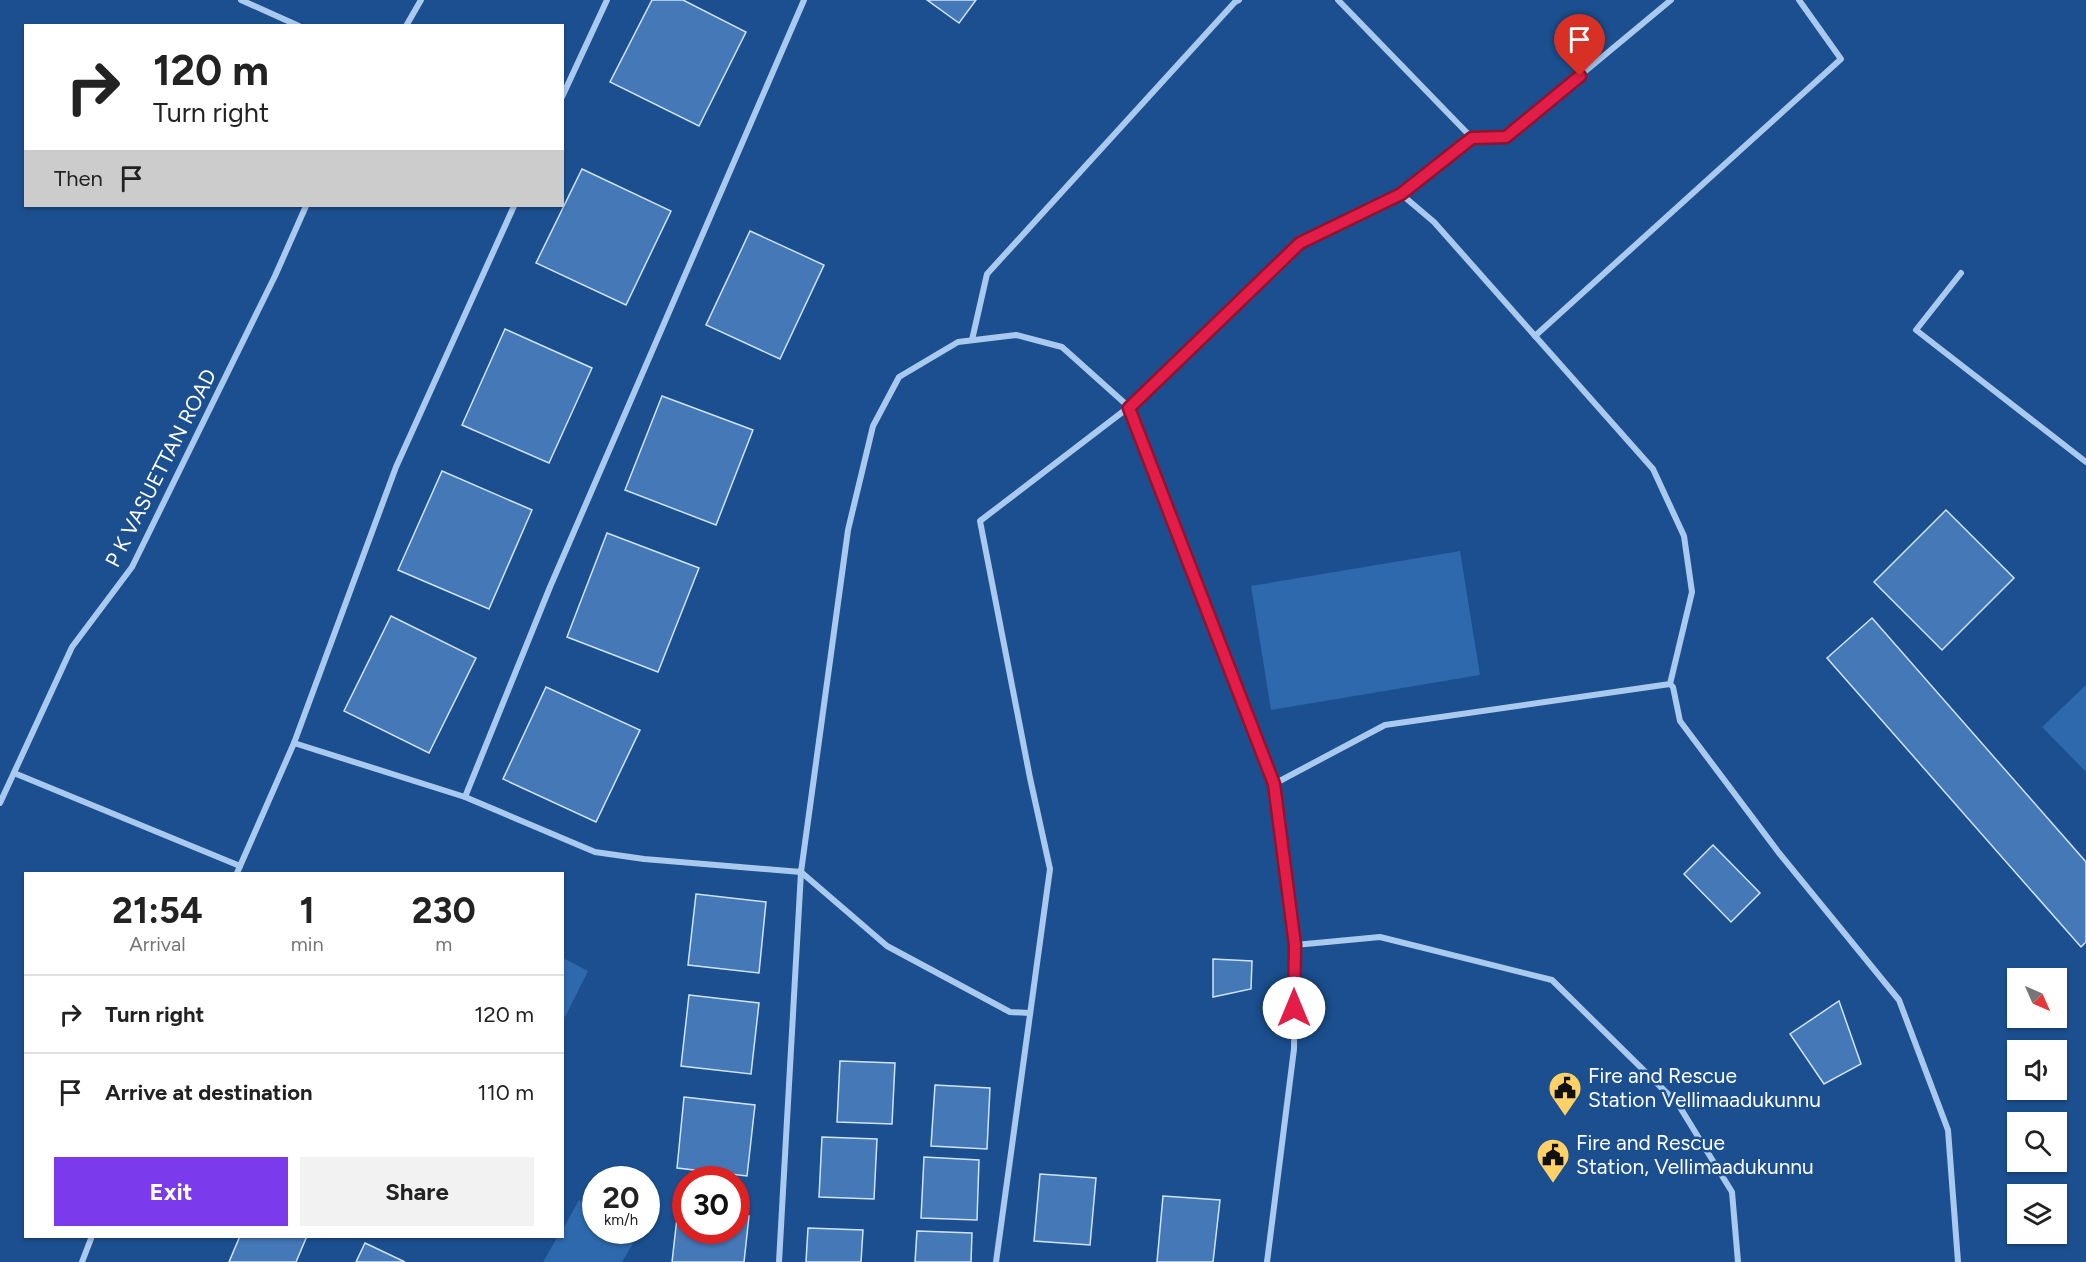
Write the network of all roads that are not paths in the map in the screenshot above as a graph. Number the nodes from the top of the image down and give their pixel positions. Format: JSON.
{"nodes":[{"id":1,"x":241,"y":0,"type":"edge"},
{"id":2,"x":421,"y":0,"type":"edge"},
{"id":3,"x":608,"y":0,"type":"edge"},
{"id":4,"x":804,"y":0,"type":"edge"},
{"id":5,"x":1239,"y":0,"type":"edge"},
{"id":6,"x":1338,"y":0,"type":"edge"},
{"id":7,"x":1671,"y":0,"type":"edge"},
{"id":8,"x":1799,"y":0,"type":"edge"},
{"id":9,"x":295,"y":24,"type":"edge"},
{"id":10,"x":407,"y":24,"type":"edge"},
{"id":11,"x":564,"y":93,"type":"edge"},
{"id":12,"x":1472,"y":138,"type":"junction"},
{"id":13,"x":1401,"y":194,"type":"junction"},
{"id":14,"x":306,"y":207,"type":"edge"},
{"id":15,"x":514,"y":207,"type":"edge"},
{"id":16,"x":1961,"y":273,"type":"dead end"},
{"id":17,"x":1535,"y":336,"type":"junction"},
{"id":18,"x":972,"y":340,"type":"junction"},
{"id":19,"x":1129,"y":408,"type":"junction"},
{"id":20,"x":2086,"y":462,"type":"edge"},
{"id":21,"x":1670,"y":684,"type":"junction"},
{"id":22,"x":294,"y":743,"type":"junction"},
{"id":23,"x":14,"y":773,"type":"junction"},
{"id":24,"x":1274,"y":784,"type":"junction"},
{"id":25,"x":465,"y":797,"type":"junction"},
{"id":26,"x":0,"y":803,"type":"edge"},
{"id":27,"x":239,"y":870,"type":"edge"},
{"id":28,"x":801,"y":872,"type":"junction"},
{"id":29,"x":1295,"y":945,"type":"junction"},
{"id":30,"x":1030,"y":1013,"type":"junction"},
{"id":31,"x":91,"y":1238,"type":"edge"},
{"id":32,"x":82,"y":1262,"type":"edge"},
{"id":33,"x":778,"y":1262,"type":"edge"},
{"id":34,"x":996,"y":1262,"type":"edge"},
{"id":35,"x":1266,"y":1262,"type":"edge"},
{"id":36,"x":1738,"y":1262,"type":"edge"},
{"id":37,"x":1958,"y":1262,"type":"edge"}],
"edges":[{"from":1,"to":9,"type":"street"},
{"from":2,"to":10,"type":"street"},
{"from":3,"to":11,"type":"street"},
{"from":4,"to":25,"type":"street"},
{"from":5,"to":18,"type":"street"},
{"from":6,"to":12,"type":"street"},
{"from":7,"to":12,"type":"street"},
{"from":8,"to":17,"type":"street"},
{"from":12,"to":13,"type":"street"},
{"from":13,"to":17,"type":"street"},
{"from":13,"to":19,"type":"street"},
{"from":14,"to":23,"type":"street","name":"P K VASUETTAN ROAD"},
{"from":15,"to":22,"type":"street"},
{"from":16,"to":20,"type":"street"},
{"from":17,"to":21,"type":"street"},
{"from":18,"to":19,"type":"street"},
{"from":18,"to":28,"type":"street"},
{"from":19,"to":24,"type":"street"},
{"from":19,"to":30,"type":"street"},
{"from":21,"to":24,"type":"street"},
{"from":21,"to":37,"type":"street"},
{"from":22,"to":25,"type":"street"},
{"from":22,"to":27,"type":"street"},
{"from":23,"to":26,"type":"street","name":"P K VASUETTAN ROAD"},
{"from":23,"to":27,"type":"street"},
{"from":24,"to":29,"type":"street"},
{"from":25,"to":28,"type":"street"},
{"from":28,"to":30,"type":"street"},
{"from":28,"to":33,"type":"street"},
{"from":29,"to":35,"type":"street"},
{"from":29,"to":36,"type":"street"},
{"from":30,"to":34,"type":"street"},
{"from":31,"to":32,"type":"street"}]}
